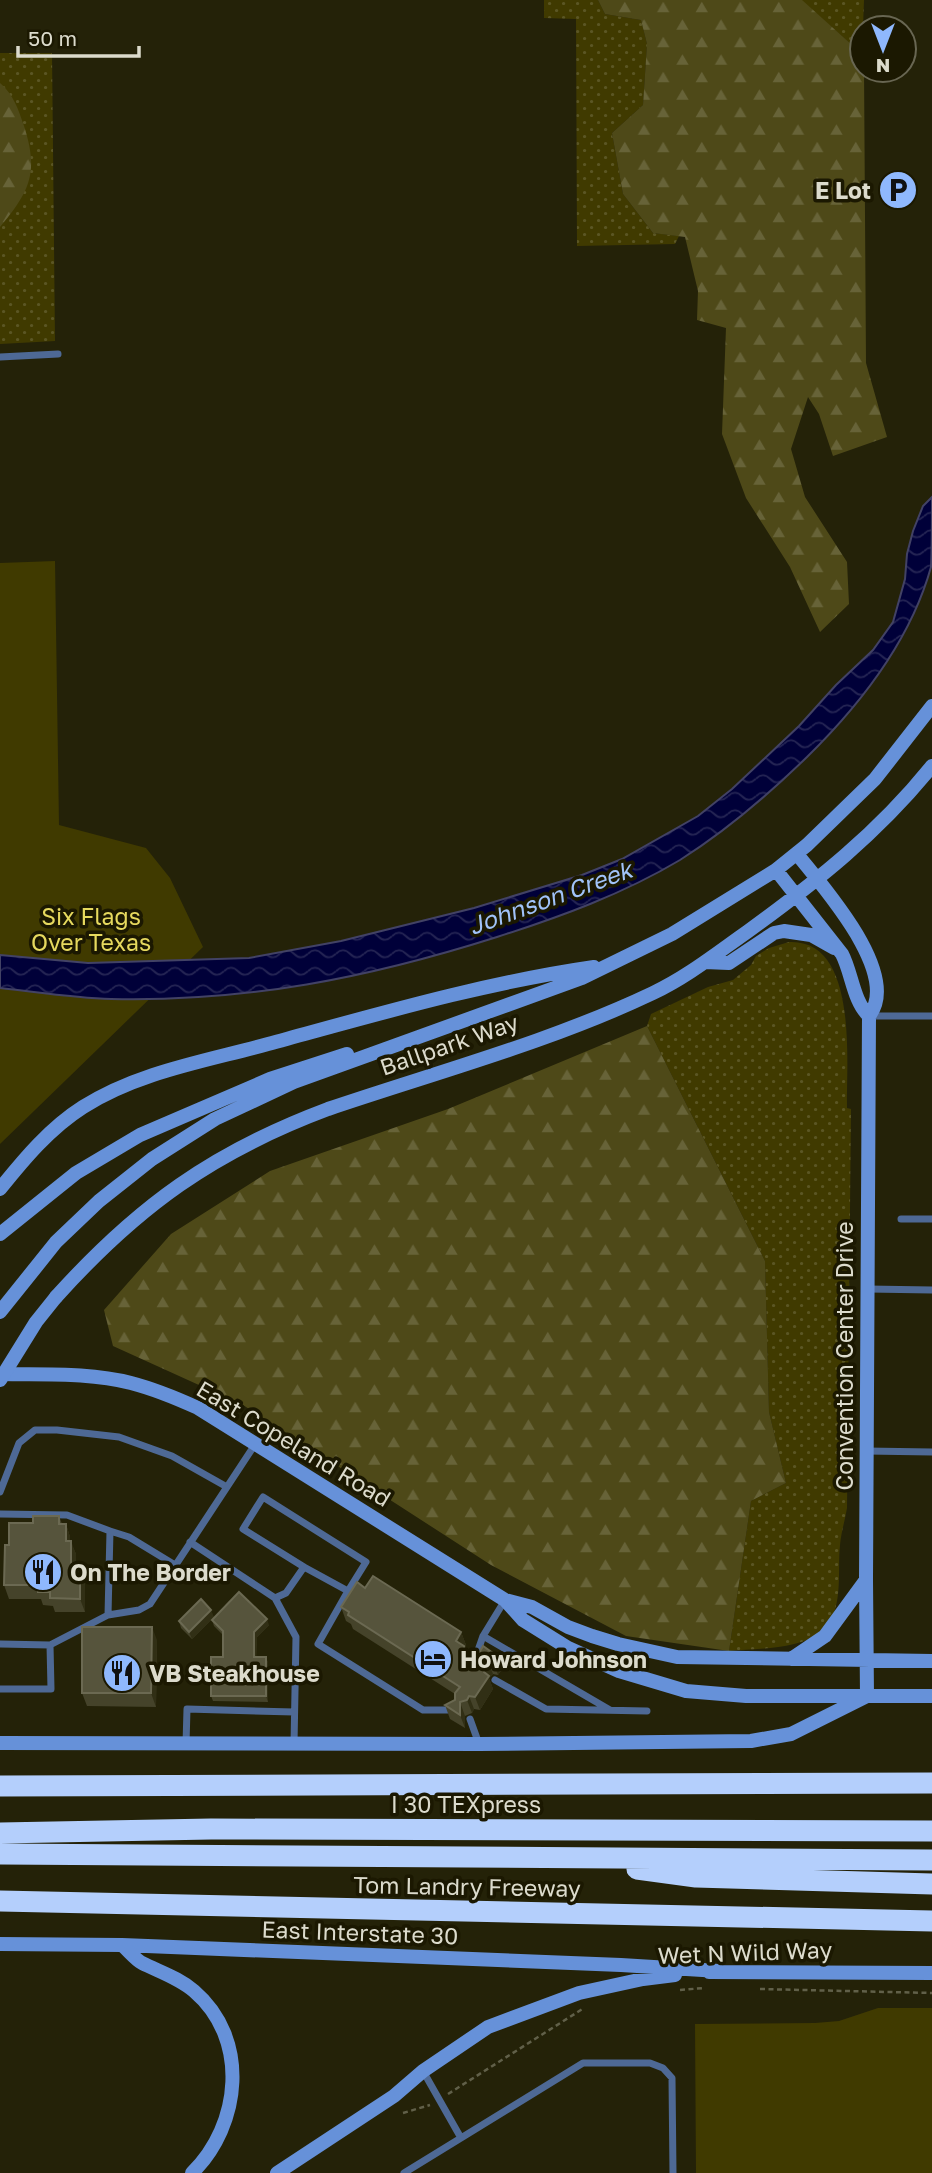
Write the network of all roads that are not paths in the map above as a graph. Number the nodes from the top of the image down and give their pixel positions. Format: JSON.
{"nodes":[{"id":1,"x":58,"y":354,"type":"dead end"},
{"id":2,"x":0,"y":357,"type":"edge"},
{"id":3,"x":932,"y":706,"type":"edge"},
{"id":4,"x":932,"y":766,"type":"edge"},
{"id":5,"x":797,"y":854,"type":"junction"},
{"id":6,"x":776,"y":870,"type":"junction"},
{"id":7,"x":817,"y":880,"type":"junction"},
{"id":8,"x":797,"y":895,"type":"junction"},
{"id":9,"x":842,"y":954,"type":"junction"},
{"id":10,"x":705,"y":962,"type":"junction"},
{"id":11,"x":612,"y":965,"type":"junction"},
{"id":12,"x":869,"y":1016,"type":"junction"},
{"id":13,"x":932,"y":1016,"type":"edge"},
{"id":14,"x":400,"y":1043,"type":"junction"},
{"id":15,"x":0,"y":1189,"type":"edge"},
{"id":16,"x":901,"y":1219,"type":"dead end"},
{"id":17,"x":932,"y":1219,"type":"edge"},
{"id":18,"x":0,"y":1234,"type":"edge"},
{"id":19,"x":867,"y":1289,"type":"junction"},
{"id":20,"x":932,"y":1290,"type":"edge"},
{"id":21,"x":0,"y":1312,"type":"edge"},
{"id":22,"x":0,"y":1374,"type":"edge"},
{"id":23,"x":0,"y":1380,"type":"edge"},
{"id":24,"x":257,"y":1443,"type":"junction"},
{"id":25,"x":866,"y":1451,"type":"junction"},
{"id":26,"x":932,"y":1452,"type":"edge"},
{"id":27,"x":227,"y":1487,"type":"junction"},
{"id":28,"x":0,"y":1492,"type":"edge"},
{"id":29,"x":0,"y":1514,"type":"edge"},
{"id":30,"x":110,"y":1531,"type":"junction"},
{"id":31,"x":190,"y":1542,"type":"junction"},
{"id":32,"x":175,"y":1565,"type":"junction"},
{"id":33,"x":304,"y":1567,"type":"junction"},
{"id":34,"x":866,"y":1580,"type":"junction"},
{"id":35,"x":348,"y":1591,"type":"junction"},
{"id":36,"x":275,"y":1598,"type":"junction"},
{"id":37,"x":505,"y":1600,"type":"junction"},
{"id":38,"x":108,"y":1615,"type":"junction"},
{"id":39,"x":483,"y":1636,"type":"junction"},
{"id":40,"x":0,"y":1644,"type":"edge"},
{"id":41,"x":50,"y":1645,"type":"junction"},
{"id":42,"x":791,"y":1659,"type":"junction"},
{"id":43,"x":866,"y":1660,"type":"junction"},
{"id":44,"x":932,"y":1661,"type":"edge"},
{"id":45,"x":480,"y":1671,"type":"edge"},
{"id":46,"x":495,"y":1680,"type":"dead end"},
{"id":47,"x":0,"y":1689,"type":"edge"},
{"id":48,"x":867,"y":1696,"type":"junction"},
{"id":49,"x":932,"y":1696,"type":"edge"},
{"id":50,"x":455,"y":1710,"type":"edge"},
{"id":51,"x":610,"y":1710,"type":"junction"},
{"id":52,"x":647,"y":1711,"type":"dead end"},
{"id":53,"x":294,"y":1712,"type":"junction"},
{"id":54,"x":470,"y":1719,"type":"dead end"},
{"id":55,"x":0,"y":1743,"type":"edge"},
{"id":56,"x":186,"y":1744,"type":"junction"},
{"id":57,"x":293,"y":1744,"type":"junction"},
{"id":58,"x":479,"y":1744,"type":"junction"},
{"id":59,"x":932,"y":1783,"type":"edge"},
{"id":60,"x":0,"y":1786,"type":"edge"},
{"id":61,"x":932,"y":1816,"type":"edge"},
{"id":62,"x":0,"y":1818,"type":"edge"},
{"id":63,"x":932,"y":1831,"type":"edge"},
{"id":64,"x":0,"y":1833,"type":"edge"},
{"id":65,"x":0,"y":1854,"type":"edge"},
{"id":66,"x":545,"y":1857,"type":"junction"},
{"id":67,"x":932,"y":1860,"type":"edge"},
{"id":68,"x":932,"y":1884,"type":"edge"},
{"id":69,"x":0,"y":1901,"type":"edge"},
{"id":70,"x":932,"y":1921,"type":"edge"},
{"id":71,"x":0,"y":1944,"type":"edge"},
{"id":72,"x":122,"y":1945,"type":"junction"},
{"id":73,"x":719,"y":1971,"type":"junction"},
{"id":74,"x":932,"y":1973,"type":"edge"},
{"id":75,"x":423,"y":2071,"type":"junction"},
{"id":76,"x":461,"y":2137,"type":"junction"},
{"id":77,"x":192,"y":2173,"type":"edge"},
{"id":78,"x":277,"y":2173,"type":"edge"},
{"id":79,"x":404,"y":2173,"type":"edge"},
{"id":80,"x":673,"y":2173,"type":"edge"}],
"edges":[{"from":1,"to":2,"type":"lane"},
{"from":3,"to":5,"type":"main road","name":"Ballpark Way"},
{"from":4,"to":7,"type":"main road","name":"Ballpark Way"},
{"from":5,"to":6,"type":"main road","name":"Ballpark Way"},
{"from":5,"to":7,"type":"main road","name":"Convention Center Drive"},
{"from":6,"to":8,"type":"main road","name":"Convention Center Drive"},
{"from":6,"to":11,"type":"main road","name":"Ballpark Way"},
{"from":7,"to":8,"type":"main road","name":"Ballpark Way"},
{"from":7,"to":12,"type":"main road","name":"Convention Center Drive"},
{"from":8,"to":9,"type":"main road","name":"Convention Center Drive"},
{"from":8,"to":10,"type":"main road","name":"Ballpark Way"},
{"from":9,"to":10,"type":"main road"},
{"from":9,"to":12,"type":"main road","name":"Convention Center Drive"},
{"from":10,"to":23,"type":"main road","name":"Ballpark Way","bridge":true},
{"from":11,"to":14,"type":"main road","name":"Ballpark Way"},
{"from":11,"to":15,"type":"main road"},
{"from":12,"to":13,"type":"lane"},
{"from":12,"to":19,"type":"main road","name":"Convention Center Drive"},
{"from":14,"to":18,"type":"main road"},
{"from":14,"to":21,"type":"main road","name":"Ballpark Way"},
{"from":16,"to":17,"type":"lane"},
{"from":19,"to":20,"type":"lane"},
{"from":19,"to":25,"type":"main road","name":"Convention Center Drive"},
{"from":22,"to":24,"type":"main road","name":"East Copeland Road"},
{"from":24,"to":27,"type":"lane"},
{"from":24,"to":37,"type":"main road","name":"East Copeland Road"},
{"from":25,"to":26,"type":"lane"},
{"from":25,"to":34,"type":"main road","name":"Convention Center Drive"},
{"from":27,"to":28,"type":"lane"},
{"from":27,"to":31,"type":"lane"},
{"from":29,"to":30,"type":"lane"},
{"from":30,"to":32,"type":"lane"},
{"from":30,"to":38,"type":"lane"},
{"from":31,"to":32,"type":"lane"},
{"from":31,"to":36,"type":"lane"},
{"from":32,"to":38,"type":"lane"},
{"from":33,"to":35,"type":"lane"},
{"from":33,"to":35,"type":"lane"},
{"from":33,"to":36,"type":"lane"},
{"from":34,"to":42,"type":"main road"},
{"from":34,"to":43,"type":"main road","name":"Convention Center Drive"},
{"from":35,"to":50,"type":"lane"},
{"from":36,"to":53,"type":"lane"},
{"from":37,"to":39,"type":"lane"},
{"from":37,"to":42,"type":"main road","name":"East Copeland Road"},
{"from":37,"to":48,"type":"main road","name":"East Copeland Road"},
{"from":38,"to":41,"type":"lane"},
{"from":39,"to":45,"type":"lane"},
{"from":39,"to":51,"type":"lane"},
{"from":40,"to":41,"type":"lane"},
{"from":41,"to":47,"type":"lane"},
{"from":42,"to":43,"type":"main road","name":"East Copeland Road"},
{"from":43,"to":44,"type":"main road","name":"East Copeland Road"},
{"from":43,"to":48,"type":"main road","name":"Convention Center Drive"},
{"from":46,"to":51,"type":"lane"},
{"from":48,"to":49,"type":"main road","name":"East Copeland Road"},
{"from":48,"to":58,"type":"main road"},
{"from":51,"to":52,"type":"lane"},
{"from":53,"to":56,"type":"lane"},
{"from":53,"to":57,"type":"lane"},
{"from":54,"to":58,"type":"lane"},
{"from":55,"to":56,"type":"main road"},
{"from":56,"to":57,"type":"main road"},
{"from":57,"to":58,"type":"main road"},
{"from":59,"to":60,"type":"highway"},
{"from":61,"to":62,"type":"highway"},
{"from":63,"to":64,"type":"highway","name":"I 30 TEXpress"},
{"from":65,"to":66,"type":"highway"},
{"from":66,"to":67,"type":"highway"},
{"from":66,"to":68,"type":"highway"},
{"from":69,"to":70,"type":"highway","name":"Tom Landry Freeway"},
{"from":71,"to":72,"type":"main road","name":"East Interstate 30"},
{"from":72,"to":73,"type":"main road","name":"East Interstate 30"},
{"from":72,"to":77,"type":"main road"},
{"from":73,"to":74,"type":"main road","name":"Wet N Wild Way"},
{"from":73,"to":75,"type":"main road","name":"Wet N Wild Way"},
{"from":75,"to":76,"type":"lane"},
{"from":75,"to":78,"type":"main road","name":"Wet N Wild Way"},
{"from":76,"to":79,"type":"lane"},
{"from":76,"to":80,"type":"lane"}]}
